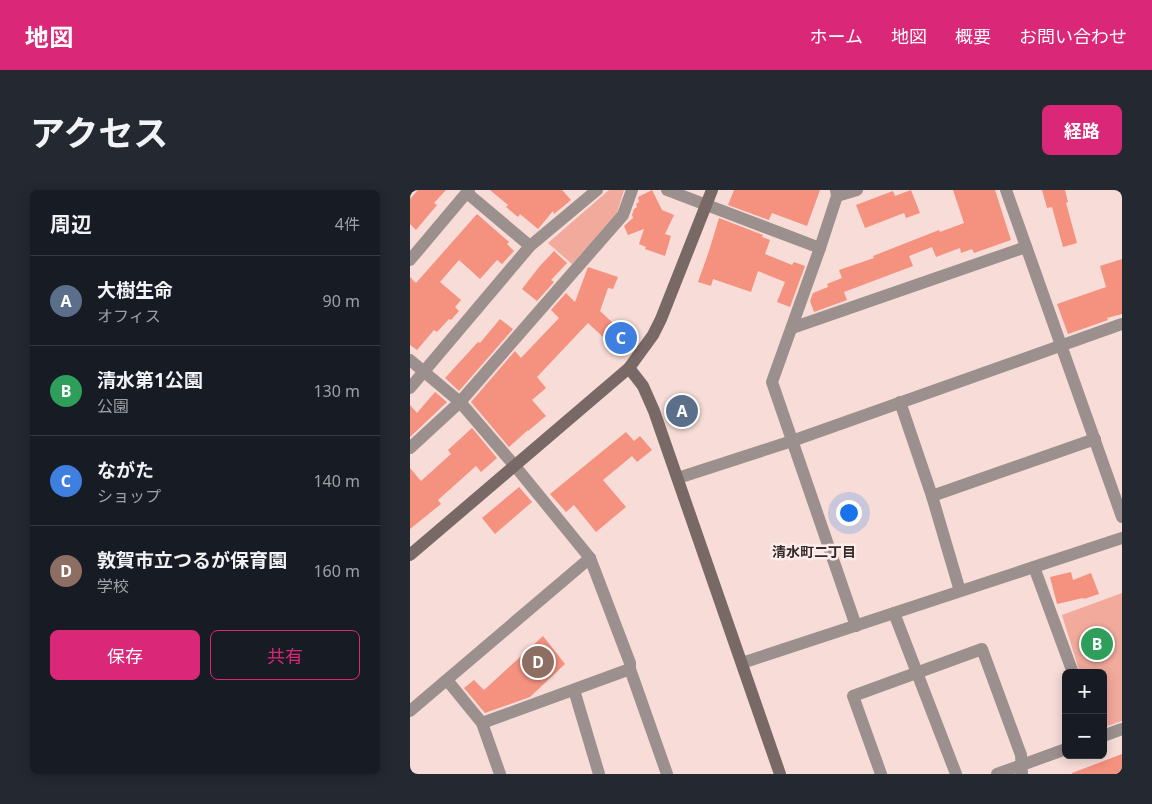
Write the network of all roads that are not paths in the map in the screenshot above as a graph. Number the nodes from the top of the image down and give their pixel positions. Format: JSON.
{"nodes":[{"id":1,"x":632,"y":190,"type":"edge"},
{"id":2,"x":667,"y":190,"type":"edge"},
{"id":3,"x":712,"y":190,"type":"edge"},
{"id":4,"x":857,"y":190,"type":"edge"},
{"id":5,"x":1006,"y":190,"type":"edge"},
{"id":6,"x":468,"y":192,"type":"edge"},
{"id":7,"x":588,"y":192,"type":"edge"},
{"id":8,"x":836,"y":193,"type":"edge"},
{"id":9,"x":707,"y":204,"type":"junction"},
{"id":10,"x":530,"y":246,"type":"junction"},
{"id":11,"x":1026,"y":247,"type":"junction"},
{"id":12,"x":820,"y":248,"type":"junction"},
{"id":13,"x":410,"y":260,"type":"edge"},
{"id":14,"x":1122,"y":324,"type":"edge"},
{"id":15,"x":792,"y":328,"type":"junction"},
{"id":16,"x":1061,"y":345,"type":"junction"},
{"id":17,"x":410,"y":360,"type":"edge"},
{"id":18,"x":629,"y":368,"type":"junction"},
{"id":19,"x":424,"y":372,"type":"junction"},
{"id":20,"x":410,"y":388,"type":"edge"},
{"id":21,"x":460,"y":402,"type":"junction"},
{"id":22,"x":900,"y":402,"type":"junction"},
{"id":23,"x":1095,"y":439,"type":"junction"},
{"id":24,"x":792,"y":441,"type":"junction"},
{"id":25,"x":410,"y":448,"type":"edge"},
{"id":26,"x":515,"y":466,"type":"junction"},
{"id":27,"x":678,"y":478,"type":"junction"},
{"id":28,"x":932,"y":496,"type":"junction"},
{"id":29,"x":1122,"y":517,"type":"edge"},
{"id":30,"x":1122,"y":538,"type":"edge"},
{"id":31,"x":410,"y":555,"type":"edge"},
{"id":32,"x":590,"y":558,"type":"junction"},
{"id":33,"x":1034,"y":567,"type":"junction"},
{"id":34,"x":960,"y":591,"type":"junction"},
{"id":35,"x":894,"y":613,"type":"junction"},
{"id":36,"x":856,"y":626,"type":"junction"},
{"id":37,"x":742,"y":663,"type":"junction"},
{"id":38,"x":630,"y":669,"type":"junction"},
{"id":39,"x":1072,"y":669,"type":"edge"},
{"id":40,"x":917,"y":672,"type":"junction"},
{"id":41,"x":447,"y":680,"type":"junction"},
{"id":42,"x":574,"y":690,"type":"junction"},
{"id":43,"x":410,"y":711,"type":"edge"},
{"id":44,"x":482,"y":723,"type":"junction"},
{"id":45,"x":1122,"y":729,"type":"edge"},
{"id":46,"x":1107,"y":735,"type":"edge"},
{"id":47,"x":1062,"y":752,"type":"edge"},
{"id":48,"x":1022,"y":770,"type":"edge"},
{"id":49,"x":500,"y":774,"type":"edge"},
{"id":50,"x":599,"y":774,"type":"edge"},
{"id":51,"x":667,"y":774,"type":"edge"},
{"id":52,"x":780,"y":774,"type":"edge"},
{"id":53,"x":881,"y":774,"type":"edge"},
{"id":54,"x":956,"y":774,"type":"edge"},
{"id":55,"x":997,"y":774,"type":"edge"}],
"edges":[{"from":1,"to":21,"type":"street"},
{"from":2,"to":9,"type":"street"},
{"from":3,"to":9,"type":"street"},
{"from":4,"to":8,"type":"street"},
{"from":5,"to":11,"type":"street"},
{"from":6,"to":10,"type":"street"},
{"from":6,"to":13,"type":"street"},
{"from":7,"to":10,"type":"street"},
{"from":8,"to":12,"type":"street"},
{"from":9,"to":12,"type":"street"},
{"from":9,"to":18,"type":"street"},
{"from":10,"to":19,"type":"street"},
{"from":11,"to":15,"type":"street"},
{"from":11,"to":16,"type":"street"},
{"from":12,"to":15,"type":"street"},
{"from":14,"to":16,"type":"street"},
{"from":15,"to":24,"type":"street"},
{"from":16,"to":22,"type":"street"},
{"from":16,"to":23,"type":"street"},
{"from":17,"to":19,"type":"street"},
{"from":18,"to":26,"type":"street"},
{"from":18,"to":27,"type":"street"},
{"from":19,"to":20,"type":"street"},
{"from":19,"to":21,"type":"street"},
{"from":21,"to":25,"type":"street"},
{"from":21,"to":26,"type":"street"},
{"from":22,"to":24,"type":"street"},
{"from":22,"to":28,"type":"street"},
{"from":23,"to":28,"type":"street"},
{"from":23,"to":29,"type":"street"},
{"from":24,"to":27,"type":"street"},
{"from":24,"to":36,"type":"street"},
{"from":26,"to":31,"type":"street"},
{"from":26,"to":32,"type":"street"},
{"from":27,"to":37,"type":"street"},
{"from":28,"to":34,"type":"street"},
{"from":30,"to":33,"type":"street"},
{"from":32,"to":38,"type":"street"},
{"from":32,"to":41,"type":"street"},
{"from":33,"to":34,"type":"street"},
{"from":33,"to":39,"type":"street"},
{"from":34,"to":35,"type":"street"},
{"from":35,"to":36,"type":"street"},
{"from":35,"to":40,"type":"street"},
{"from":36,"to":37,"type":"street"},
{"from":37,"to":52,"type":"street"},
{"from":38,"to":42,"type":"street"},
{"from":38,"to":51,"type":"street"},
{"from":40,"to":48,"type":"street"},
{"from":40,"to":53,"type":"street"},
{"from":40,"to":54,"type":"street"},
{"from":41,"to":43,"type":"street"},
{"from":41,"to":44,"type":"street"},
{"from":42,"to":44,"type":"street"},
{"from":42,"to":50,"type":"street"},
{"from":44,"to":49,"type":"street"},
{"from":45,"to":46,"type":"street"},
{"from":47,"to":48,"type":"street"},
{"from":48,"to":55,"type":"street"}]}
